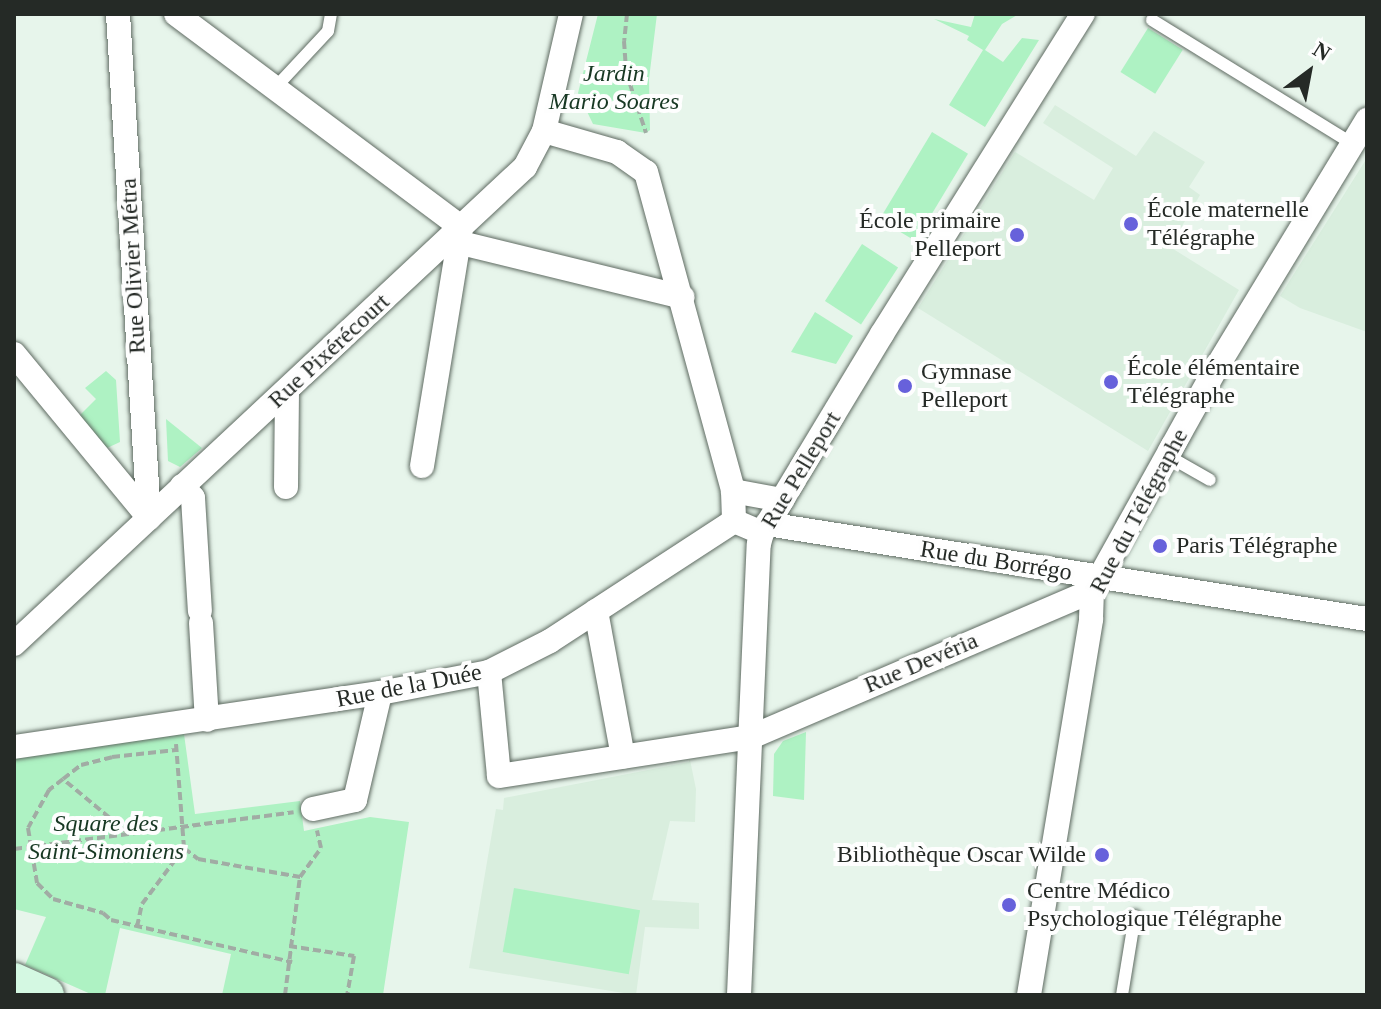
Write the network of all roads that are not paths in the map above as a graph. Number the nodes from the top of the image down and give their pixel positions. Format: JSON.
{"nodes":[{"id":1,"x":118,"y":14,"type":"edge"},
{"id":2,"x":176,"y":14,"type":"edge"},
{"id":3,"x":331,"y":14,"type":"edge"},
{"id":4,"x":571,"y":14,"type":"edge"},
{"id":5,"x":1083,"y":14,"type":"edge"},
{"id":6,"x":1152,"y":20,"type":"dead end"},
{"id":7,"x":274,"y":90,"type":"junction"},
{"id":8,"x":1367,"y":120,"type":"edge"},
{"id":9,"x":544,"y":131,"type":"junction"},
{"id":10,"x":1354,"y":145,"type":"junction"},
{"id":11,"x":461,"y":235,"type":"junction"},
{"id":12,"x":682,"y":297,"type":"junction"},
{"id":13,"x":14,"y":354,"type":"edge"},
{"id":14,"x":287,"y":390,"type":"junction"},
{"id":15,"x":1168,"y":456,"type":"junction"},
{"id":16,"x":422,"y":466,"type":"dead end"},
{"id":17,"x":1210,"y":480,"type":"dead end"},
{"id":18,"x":182,"y":486,"type":"junction"},
{"id":19,"x":286,"y":487,"type":"dead end"},
{"id":20,"x":733,"y":491,"type":"junction"},
{"id":21,"x":782,"y":500,"type":"junction"},
{"id":22,"x":149,"y":518,"type":"junction"},
{"id":23,"x":734,"y":521,"type":"junction"},
{"id":24,"x":765,"y":528,"type":"junction"},
{"id":25,"x":1096,"y":584,"type":"junction"},
{"id":26,"x":596,"y":611,"type":"junction"},
{"id":27,"x":1367,"y":619,"type":"edge"},
{"id":28,"x":14,"y":644,"type":"edge"},
{"id":29,"x":489,"y":672,"type":"junction"},
{"id":30,"x":380,"y":693,"type":"junction"},
{"id":31,"x":207,"y":720,"type":"junction"},
{"id":32,"x":751,"y":737,"type":"junction"},
{"id":33,"x":14,"y":747,"type":"edge"},
{"id":34,"x":623,"y":757,"type":"junction"},
{"id":35,"x":313,"y":809,"type":"road end"},
{"id":36,"x":1135,"y":916,"type":"dead end"},
{"id":37,"x":14,"y":980,"type":"edge"},
{"id":38,"x":47,"y":995,"type":"edge"},
{"id":39,"x":739,"y":995,"type":"edge"},
{"id":40,"x":1029,"y":995,"type":"edge"},
{"id":41,"x":1122,"y":995,"type":"edge"}],
"edges":[{"from":1,"to":22,"type":"street","name":"Rue Olivier Métra"},
{"from":2,"to":7,"type":"street"},
{"from":3,"to":7,"type":"lane"},
{"from":4,"to":9,"type":"street","name":"Rue Pixérécourt"},
{"from":5,"to":21,"type":"street","name":"Rue Pelleport"},
{"from":6,"to":10,"type":"lane"},
{"from":7,"to":11,"type":"street"},
{"from":8,"to":10,"type":"street","name":"Rue du Télégraphe"},
{"from":9,"to":11,"type":"street","name":"Rue Pixérécourt"},
{"from":9,"to":12,"type":"street"},
{"from":10,"to":15,"type":"street","name":"Rue du Télégraphe"},
{"from":11,"to":12,"type":"street"},
{"from":11,"to":14,"type":"street","name":"Rue Pixérécourt"},
{"from":11,"to":16,"type":"street"},
{"from":12,"to":20,"type":"street"},
{"from":13,"to":22,"type":"street"},
{"from":14,"to":18,"type":"street","name":"Rue Pixérécourt"},
{"from":14,"to":19,"type":"street"},
{"from":15,"to":17,"type":"lane"},
{"from":15,"to":25,"type":"street","name":"Rue du Télégraphe"},
{"from":18,"to":22,"type":"street","name":"Rue Pixérécourt"},
{"from":18,"to":31,"type":"street"},
{"from":20,"to":21,"type":"street"},
{"from":20,"to":23,"type":"street"},
{"from":21,"to":24,"type":"street","name":"Rue Pelleport"},
{"from":22,"to":28,"type":"street","name":"Rue Pixérécourt"},
{"from":23,"to":24,"type":"street"},
{"from":23,"to":26,"type":"street","name":"Rue de la Duée"},
{"from":24,"to":25,"type":"street","name":"Rue du Borrégo"},
{"from":24,"to":32,"type":"street","name":"Rue Pelleport"},
{"from":25,"to":27,"type":"street","name":"Rue du Borrégo"},
{"from":25,"to":32,"type":"street","name":"Rue Devéria"},
{"from":25,"to":40,"type":"street","name":"Rue du Télégraphe"},
{"from":26,"to":29,"type":"street","name":"Rue de la Duée"},
{"from":26,"to":34,"type":"street"},
{"from":29,"to":30,"type":"street","name":"Rue de la Duée"},
{"from":29,"to":34,"type":"street","name":"Rue Devéria"},
{"from":30,"to":31,"type":"street","name":"Rue de la Duée"},
{"from":30,"to":35,"type":"street"},
{"from":31,"to":33,"type":"street","name":"Rue de la Duée"},
{"from":32,"to":34,"type":"street","name":"Rue Devéria"},
{"from":32,"to":39,"type":"street","name":"Rue Pelleport"},
{"from":36,"to":41,"type":"lane"},
{"from":37,"to":38,"type":"street"}]}
